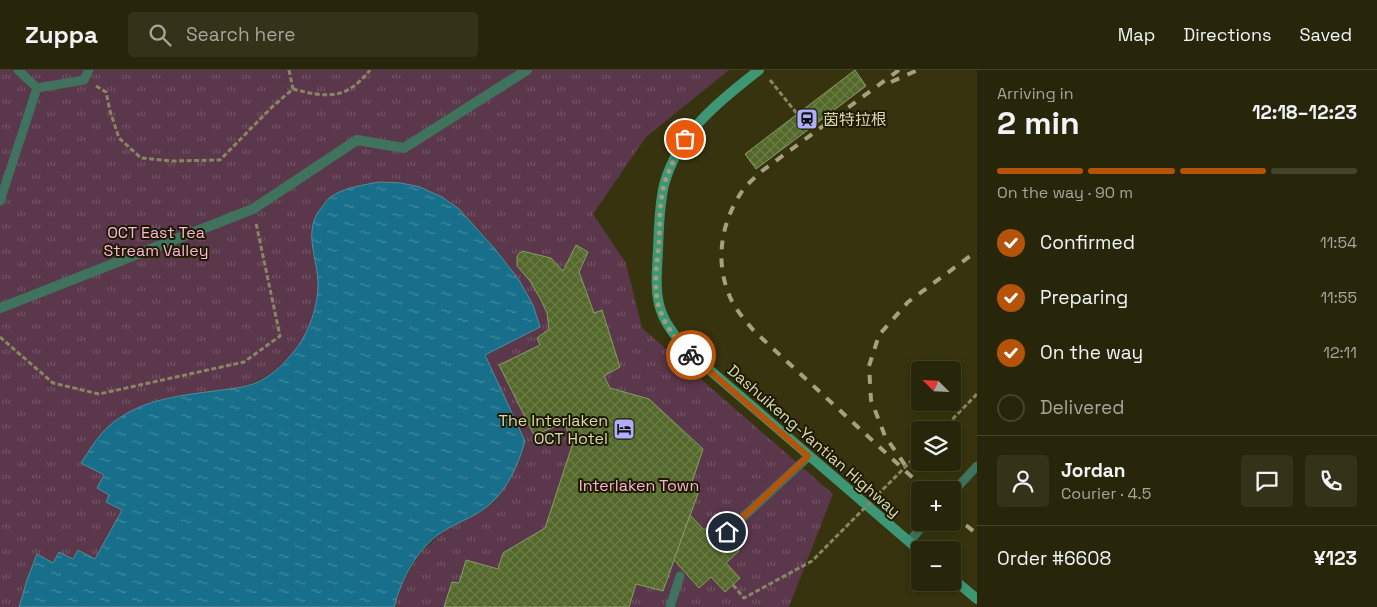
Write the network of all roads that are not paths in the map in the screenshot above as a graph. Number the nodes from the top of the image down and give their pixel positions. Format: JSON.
{"nodes":[{"id":1,"x":18,"y":70,"type":"edge"},
{"id":2,"x":89,"y":70,"type":"edge"},
{"id":3,"x":527,"y":70,"type":"edge"},
{"id":4,"x":759,"y":70,"type":"edge"},
{"id":5,"x":37,"y":88,"type":"junction"},
{"id":6,"x":0,"y":201,"type":"edge"},
{"id":7,"x":0,"y":308,"type":"edge"},
{"id":8,"x":808,"y":456,"type":"junction"},
{"id":9,"x":977,"y":466,"type":"edge"},
{"id":10,"x":961,"y":483,"type":"edge"},
{"id":11,"x":918,"y":531,"type":"edge"},
{"id":12,"x":727,"y":532,"type":"dead end"},
{"id":13,"x":909,"y":542,"type":"joint"},
{"id":14,"x":680,"y":576,"type":"dead end"},
{"id":15,"x":961,"y":586,"type":"edge"},
{"id":16,"x":977,"y":599,"type":"edge"},
{"id":17,"x":670,"y":607,"type":"edge"}],
"edges":[{"from":1,"to":5,"type":"lane"},
{"from":2,"to":5,"type":"lane"},
{"from":3,"to":7,"type":"street"},
{"from":4,"to":8,"type":"main road","name":"Dashuikeng-Yantian Highway"},
{"from":5,"to":6,"type":"lane"},
{"from":8,"to":12,"type":"lane"},
{"from":8,"to":13,"type":"main road","name":"Dashuikeng-Yantian Highway"},
{"from":9,"to":10,"type":"lane"},
{"from":11,"to":13,"type":"lane"},
{"from":14,"to":17,"type":"lane"},
{"from":15,"to":16,"type":"main road"}]}
